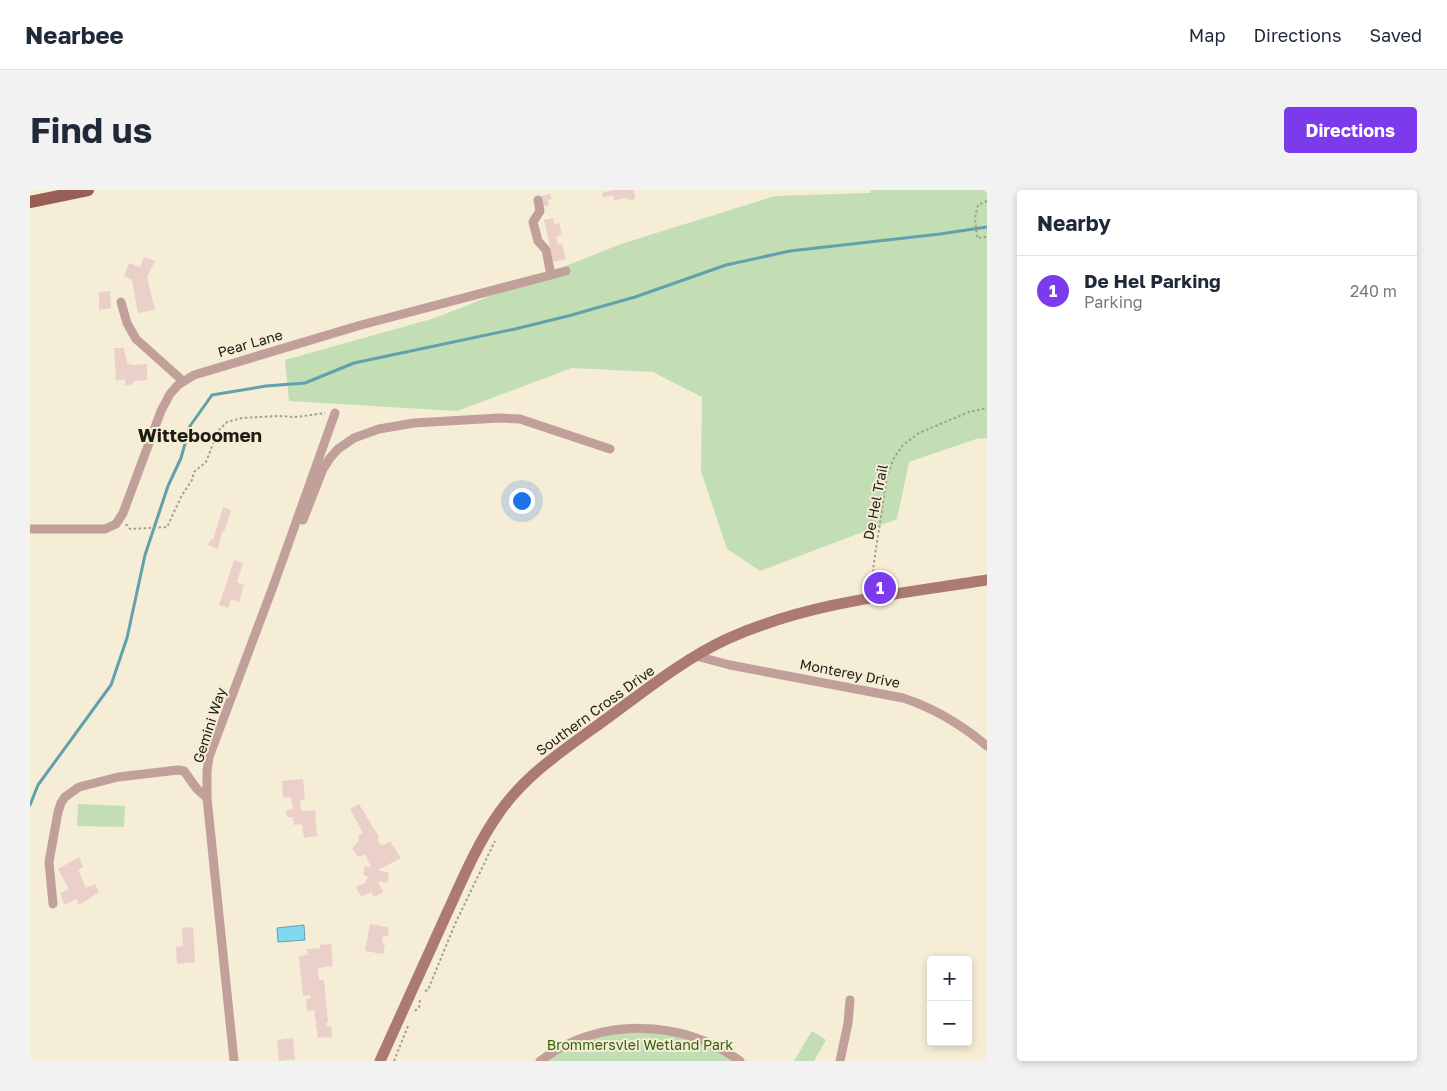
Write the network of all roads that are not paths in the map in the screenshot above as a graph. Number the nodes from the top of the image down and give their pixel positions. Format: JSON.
{"nodes":[{"id":1,"x":88,"y":190,"type":"edge"},
{"id":2,"x":538,"y":200,"type":"dead end"},
{"id":3,"x":30,"y":202,"type":"edge"},
{"id":4,"x":566,"y":271,"type":"dead end"},
{"id":5,"x":551,"y":275,"type":"junction"},
{"id":6,"x":121,"y":302,"type":"dead end"},
{"id":7,"x":183,"y":381,"type":"junction"},
{"id":8,"x":334,"y":416,"type":"road end"},
{"id":9,"x":610,"y":449,"type":"dead end"},
{"id":10,"x":30,"y":529,"type":"edge"},
{"id":11,"x":987,"y":580,"type":"edge"},
{"id":12,"x":274,"y":584,"type":"junction"},
{"id":13,"x":696,"y":656,"type":"junction"},
{"id":14,"x":987,"y":746,"type":"edge"},
{"id":15,"x":207,"y":798,"type":"junction"},
{"id":16,"x":53,"y":904,"type":"dead end"},
{"id":17,"x":850,"y":1000,"type":"dead end"},
{"id":18,"x":234,"y":1061,"type":"edge"},
{"id":19,"x":380,"y":1061,"type":"edge"},
{"id":20,"x":540,"y":1061,"type":"edge"},
{"id":21,"x":740,"y":1061,"type":"edge"},
{"id":22,"x":840,"y":1061,"type":"edge"}],
"edges":[{"from":1,"to":3,"type":"main road"},
{"from":2,"to":5,"type":"street"},
{"from":4,"to":5,"type":"street","name":"Pear Lane"},
{"from":5,"to":7,"type":"street","name":"Pear Lane"},
{"from":6,"to":7,"type":"street"},
{"from":7,"to":10,"type":"street","name":"Pear Lane"},
{"from":8,"to":12,"type":"street","name":"Gemini Way"},
{"from":9,"to":12,"type":"street"},
{"from":11,"to":13,"type":"street","name":"Southern Cross Drive"},
{"from":12,"to":15,"type":"street","name":"Gemini Way"},
{"from":13,"to":14,"type":"street","name":"Monterey Drive"},
{"from":13,"to":19,"type":"street","name":"Southern Cross Drive"},
{"from":15,"to":16,"type":"street"},
{"from":15,"to":18,"type":"street","name":"Gemini Way"},
{"from":17,"to":22,"type":"street"},
{"from":20,"to":21,"type":"street"}]}
